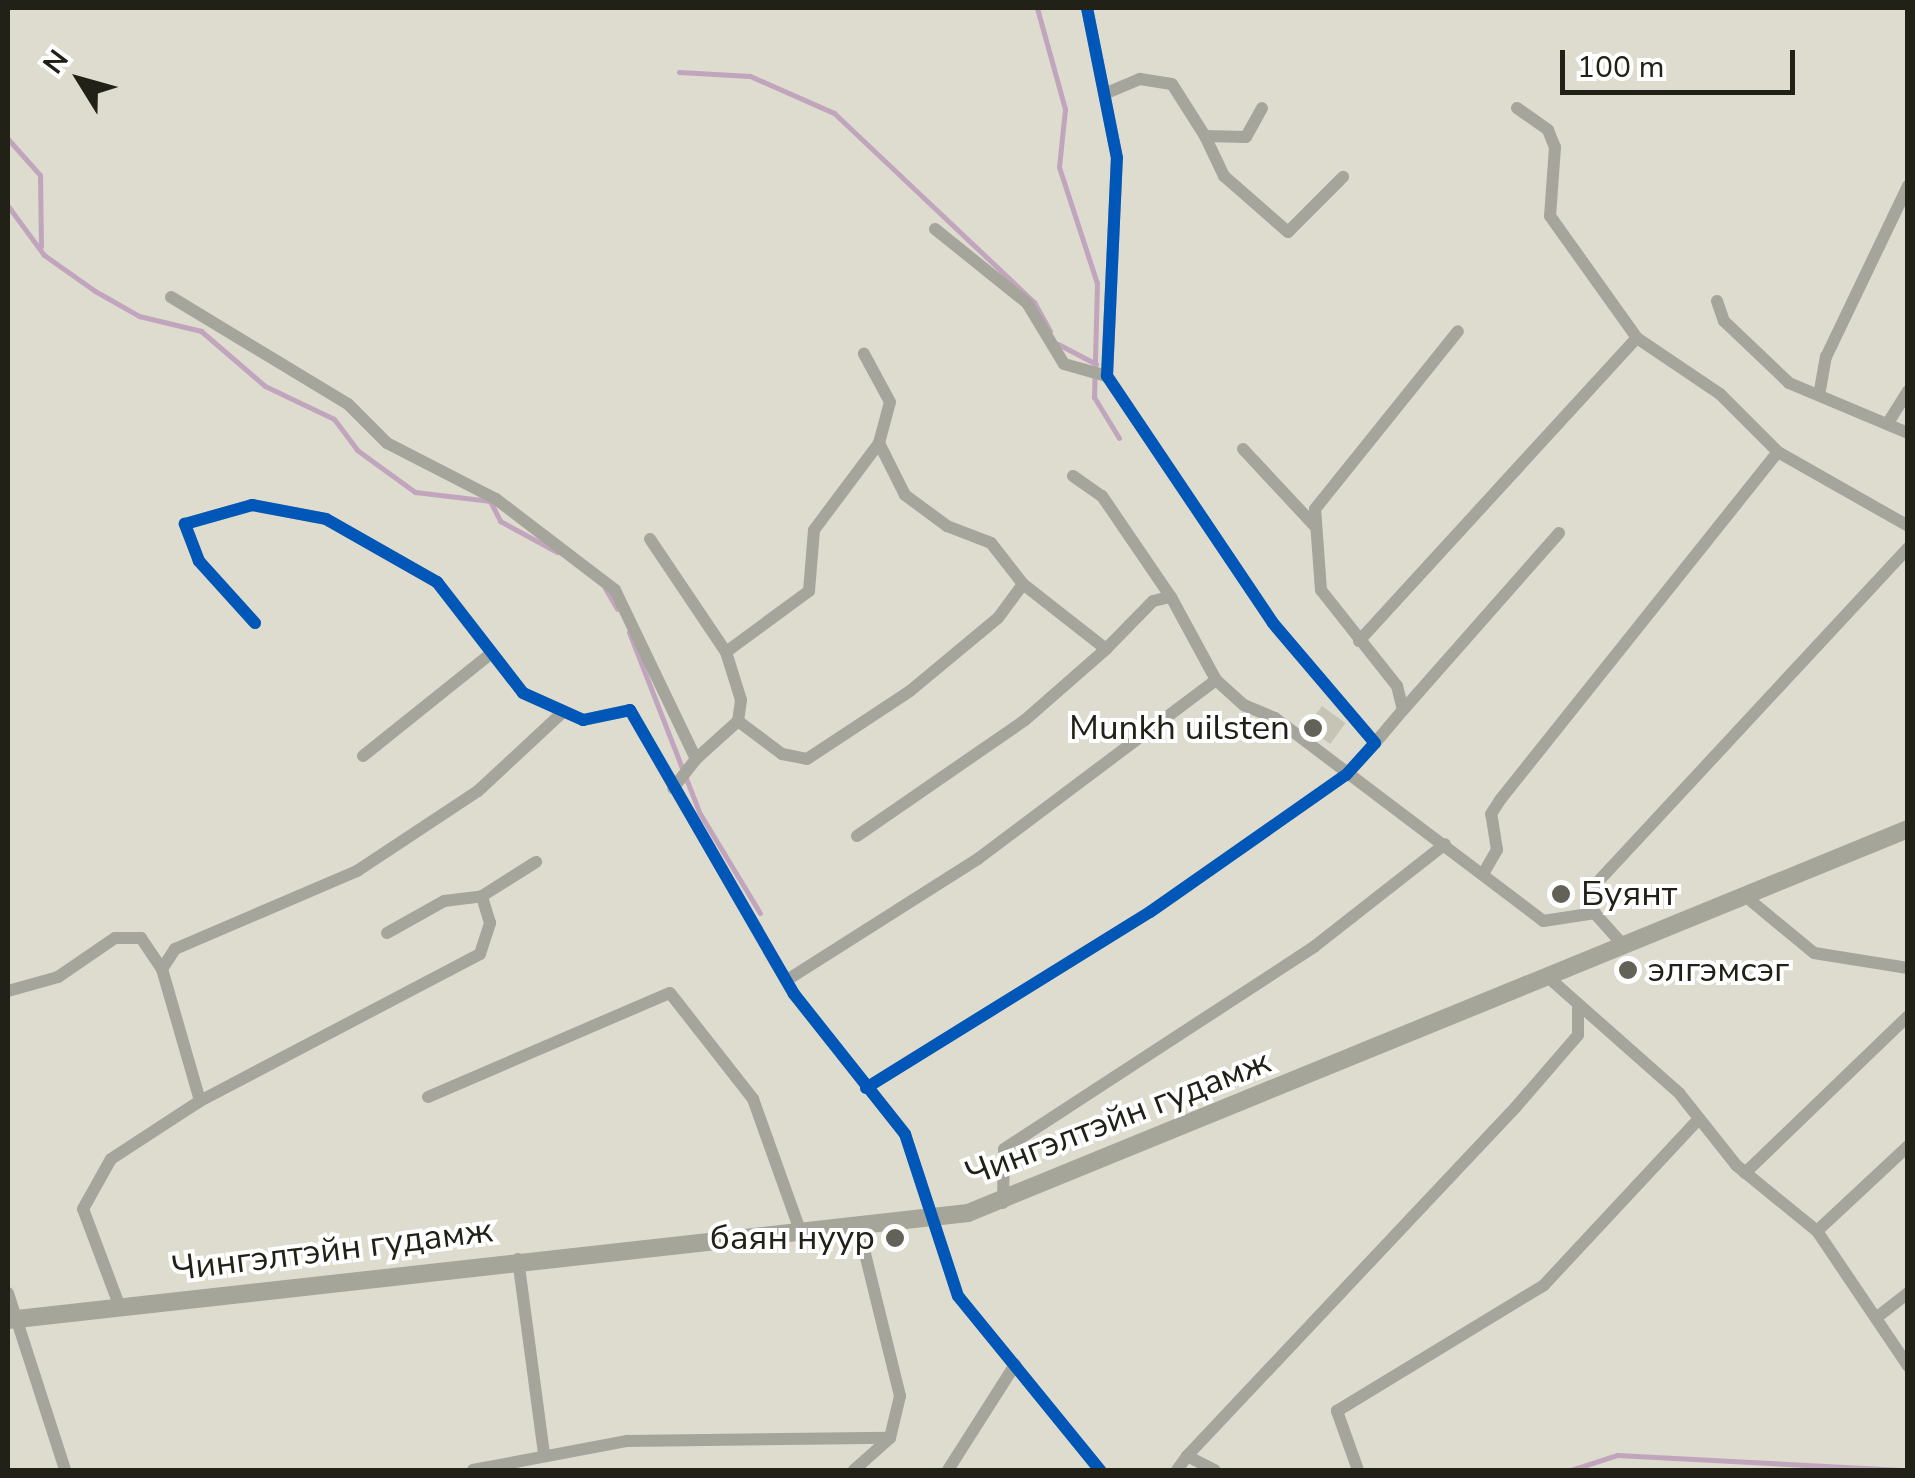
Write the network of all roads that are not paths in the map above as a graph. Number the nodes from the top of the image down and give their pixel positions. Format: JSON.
{"nodes":[{"id":1,"x":1087,"y":8,"type":"edge"},
{"id":2,"x":1108,"y":92,"type":"junction"},
{"id":3,"x":1262,"y":108,"type":"dead end"},
{"id":4,"x":1517,"y":108,"type":"dead end"},
{"id":5,"x":1205,"y":136,"type":"junction"},
{"id":6,"x":1342,"y":176,"type":"dead end"},
{"id":7,"x":1908,"y":186,"type":"edge"},
{"id":8,"x":936,"y":229,"type":"dead end"},
{"id":9,"x":170,"y":296,"type":"dead end"},
{"id":10,"x":1717,"y":302,"type":"dead end"},
{"id":11,"x":1458,"y":332,"type":"dead end"},
{"id":12,"x":1637,"y":338,"type":"junction"},
{"id":13,"x":864,"y":354,"type":"dead end"},
{"id":14,"x":1106,"y":376,"type":"junction"},
{"id":15,"x":1820,"y":390,"type":"junction"},
{"id":16,"x":1908,"y":391,"type":"edge"},
{"id":17,"x":1888,"y":423,"type":"junction"},
{"id":18,"x":1908,"y":434,"type":"edge"},
{"id":19,"x":879,"y":443,"type":"junction"},
{"id":20,"x":1243,"y":448,"type":"dead end"},
{"id":21,"x":1778,"y":452,"type":"junction"},
{"id":22,"x":1073,"y":476,"type":"dead end"},
{"id":23,"x":1314,"y":526,"type":"junction"},
{"id":24,"x":1908,"y":526,"type":"edge"},
{"id":25,"x":1559,"y":533,"type":"dead end"},
{"id":26,"x":650,"y":539,"type":"dead end"},
{"id":27,"x":1908,"y":548,"type":"edge"},
{"id":28,"x":1022,"y":584,"type":"junction"},
{"id":29,"x":1171,"y":597,"type":"junction"},
{"id":30,"x":255,"y":623,"type":"dead end"},
{"id":31,"x":1359,"y":641,"type":"junction"},
{"id":32,"x":1106,"y":649,"type":"junction"},
{"id":33,"x":726,"y":652,"type":"junction"},
{"id":34,"x":489,"y":654,"type":"junction"},
{"id":35,"x":1216,"y":680,"type":"junction"},
{"id":36,"x":1403,"y":710,"type":"junction"},
{"id":37,"x":562,"y":713,"type":"junction"},
{"id":38,"x":738,"y":721,"type":"junction"},
{"id":39,"x":1375,"y":743,"type":"junction"},
{"id":40,"x":363,"y":756,"type":"dead end"},
{"id":41,"x":696,"y":759,"type":"junction"},
{"id":42,"x":1346,"y":774,"type":"junction"},
{"id":43,"x":673,"y":788,"type":"junction"},
{"id":44,"x":1908,"y":829,"type":"edge"},
{"id":45,"x":857,"y":836,"type":"dead end"},
{"id":46,"x":1445,"y":844,"type":"junction"},
{"id":47,"x":536,"y":862,"type":"dead end"},
{"id":48,"x":1484,"y":874,"type":"junction"},
{"id":49,"x":482,"y":896,"type":"junction"},
{"id":50,"x":1745,"y":896,"type":"junction"},
{"id":51,"x":1595,"y":913,"type":"junction"},
{"id":52,"x":386,"y":933,"type":"dead end"},
{"id":53,"x":1624,"y":946,"type":"junction"},
{"id":54,"x":1908,"y":968,"type":"edge"},
{"id":55,"x":162,"y":969,"type":"junction"},
{"id":56,"x":1548,"y":978,"type":"junction"},
{"id":57,"x":787,"y":980,"type":"junction"},
{"id":58,"x":8,"y":991,"type":"edge"},
{"id":59,"x":1578,"y":1008,"type":"junction"},
{"id":60,"x":1908,"y":1016,"type":"edge"},
{"id":61,"x":866,"y":1088,"type":"junction"},
{"id":62,"x":428,"y":1097,"type":"dead end"},
{"id":63,"x":200,"y":1101,"type":"junction"},
{"id":64,"x":1698,"y":1122,"type":"junction"},
{"id":65,"x":1908,"y":1146,"type":"edge"},
{"id":66,"x":1745,"y":1173,"type":"junction"},
{"id":67,"x":1003,"y":1203,"type":"junction"},
{"id":68,"x":930,"y":1218,"type":"junction"},
{"id":69,"x":858,"y":1225,"type":"junction"},
{"id":70,"x":800,"y":1230,"type":"junction"},
{"id":71,"x":1816,"y":1231,"type":"junction"},
{"id":72,"x":518,"y":1260,"type":"junction"},
{"id":73,"x":8,"y":1293,"type":"edge"},
{"id":74,"x":1908,"y":1293,"type":"edge"},
{"id":75,"x":121,"y":1310,"type":"junction"},
{"id":76,"x":1876,"y":1318,"type":"junction"},
{"id":77,"x":15,"y":1320,"type":"edge"},
{"id":78,"x":1016,"y":1365,"type":"junction"},
{"id":79,"x":1908,"y":1366,"type":"edge"},
{"id":80,"x":890,"y":1438,"type":"junction"},
{"id":81,"x":544,"y":1453,"type":"junction"},
{"id":82,"x":1187,"y":1456,"type":"junction"},
{"id":83,"x":65,"y":1470,"type":"edge"},
{"id":84,"x":473,"y":1470,"type":"edge"},
{"id":85,"x":854,"y":1470,"type":"edge"},
{"id":86,"x":948,"y":1470,"type":"edge"},
{"id":87,"x":1100,"y":1470,"type":"edge"},
{"id":88,"x":1177,"y":1470,"type":"edge"},
{"id":89,"x":1214,"y":1470,"type":"edge"},
{"id":90,"x":1358,"y":1470,"type":"edge"}],
"edges":[{"from":1,"to":2,"type":"street"},
{"from":2,"to":5,"type":"street"},
{"from":2,"to":14,"type":"street"},
{"from":3,"to":5,"type":"street"},
{"from":4,"to":12,"type":"street"},
{"from":5,"to":6,"type":"street"},
{"from":7,"to":15,"type":"street"},
{"from":8,"to":14,"type":"street"},
{"from":9,"to":41,"type":"street"},
{"from":10,"to":15,"type":"street"},
{"from":11,"to":23,"type":"street"},
{"from":12,"to":21,"type":"street"},
{"from":12,"to":31,"type":"street"},
{"from":13,"to":19,"type":"street"},
{"from":14,"to":39,"type":"street"},
{"from":15,"to":17,"type":"street"},
{"from":16,"to":17,"type":"street"},
{"from":17,"to":18,"type":"street"},
{"from":19,"to":28,"type":"street"},
{"from":19,"to":33,"type":"street"},
{"from":20,"to":23,"type":"street"},
{"from":21,"to":24,"type":"street"},
{"from":21,"to":48,"type":"street"},
{"from":22,"to":29,"type":"street"},
{"from":23,"to":31,"type":"street"},
{"from":25,"to":36,"type":"street"},
{"from":26,"to":33,"type":"street"},
{"from":27,"to":51,"type":"street"},
{"from":28,"to":32,"type":"street"},
{"from":28,"to":38,"type":"street"},
{"from":29,"to":32,"type":"street"},
{"from":29,"to":35,"type":"street"},
{"from":30,"to":34,"type":"street"},
{"from":31,"to":36,"type":"street"},
{"from":32,"to":45,"type":"street"},
{"from":33,"to":38,"type":"street"},
{"from":34,"to":37,"type":"street"},
{"from":34,"to":40,"type":"street"},
{"from":35,"to":42,"type":"street"},
{"from":35,"to":57,"type":"street"},
{"from":36,"to":39,"type":"street"},
{"from":37,"to":43,"type":"street"},
{"from":37,"to":55,"type":"street"},
{"from":38,"to":41,"type":"street"},
{"from":39,"to":42,"type":"street"},
{"from":41,"to":43,"type":"street"},
{"from":42,"to":46,"type":"street"},
{"from":42,"to":61,"type":"street"},
{"from":43,"to":57,"type":"street"},
{"from":44,"to":50,"type":"main road","name":"Чингэлтэйн гудамж"},
{"from":46,"to":48,"type":"street"},
{"from":46,"to":67,"type":"street"},
{"from":47,"to":49,"type":"street"},
{"from":48,"to":51,"type":"street"},
{"from":49,"to":52,"type":"street"},
{"from":49,"to":63,"type":"street"},
{"from":50,"to":53,"type":"main road","name":"Чингэлтэйн гудамж"},
{"from":50,"to":54,"type":"street"},
{"from":51,"to":53,"type":"street"},
{"from":53,"to":56,"type":"main road","name":"Чингэлтэйн гудамж"},
{"from":55,"to":58,"type":"street"},
{"from":55,"to":63,"type":"street"},
{"from":56,"to":59,"type":"street"},
{"from":56,"to":67,"type":"main road","name":"Чингэлтэйн гудамж"},
{"from":57,"to":61,"type":"street"},
{"from":59,"to":64,"type":"street"},
{"from":59,"to":82,"type":"street"},
{"from":60,"to":66,"type":"street"},
{"from":61,"to":68,"type":"street"},
{"from":62,"to":70,"type":"street"},
{"from":63,"to":75,"type":"street"},
{"from":64,"to":66,"type":"street"},
{"from":64,"to":90,"type":"street"},
{"from":65,"to":71,"type":"street"},
{"from":66,"to":71,"type":"street"},
{"from":67,"to":68,"type":"main road","name":"Чингэлтэйн гудамж"},
{"from":68,"to":69,"type":"main road","name":"Чингэлтэйн гудамж"},
{"from":68,"to":78,"type":"street"},
{"from":69,"to":70,"type":"main road","name":"Чингэлтэйн гудамж"},
{"from":69,"to":80,"type":"street"},
{"from":70,"to":72,"type":"main road","name":"Чингэлтэйн гудамж"},
{"from":71,"to":76,"type":"street"},
{"from":72,"to":75,"type":"main road","name":"Чингэлтэйн гудамж"},
{"from":72,"to":81,"type":"street"},
{"from":73,"to":77,"type":"street"},
{"from":74,"to":76,"type":"street"},
{"from":75,"to":77,"type":"main road","name":"Чингэлтэйн гудамж"},
{"from":76,"to":79,"type":"street"},
{"from":77,"to":83,"type":"street"},
{"from":78,"to":86,"type":"street"},
{"from":78,"to":87,"type":"street"},
{"from":80,"to":81,"type":"street"},
{"from":80,"to":85,"type":"street"},
{"from":81,"to":84,"type":"street"},
{"from":82,"to":88,"type":"street"},
{"from":82,"to":89,"type":"street"}]}
